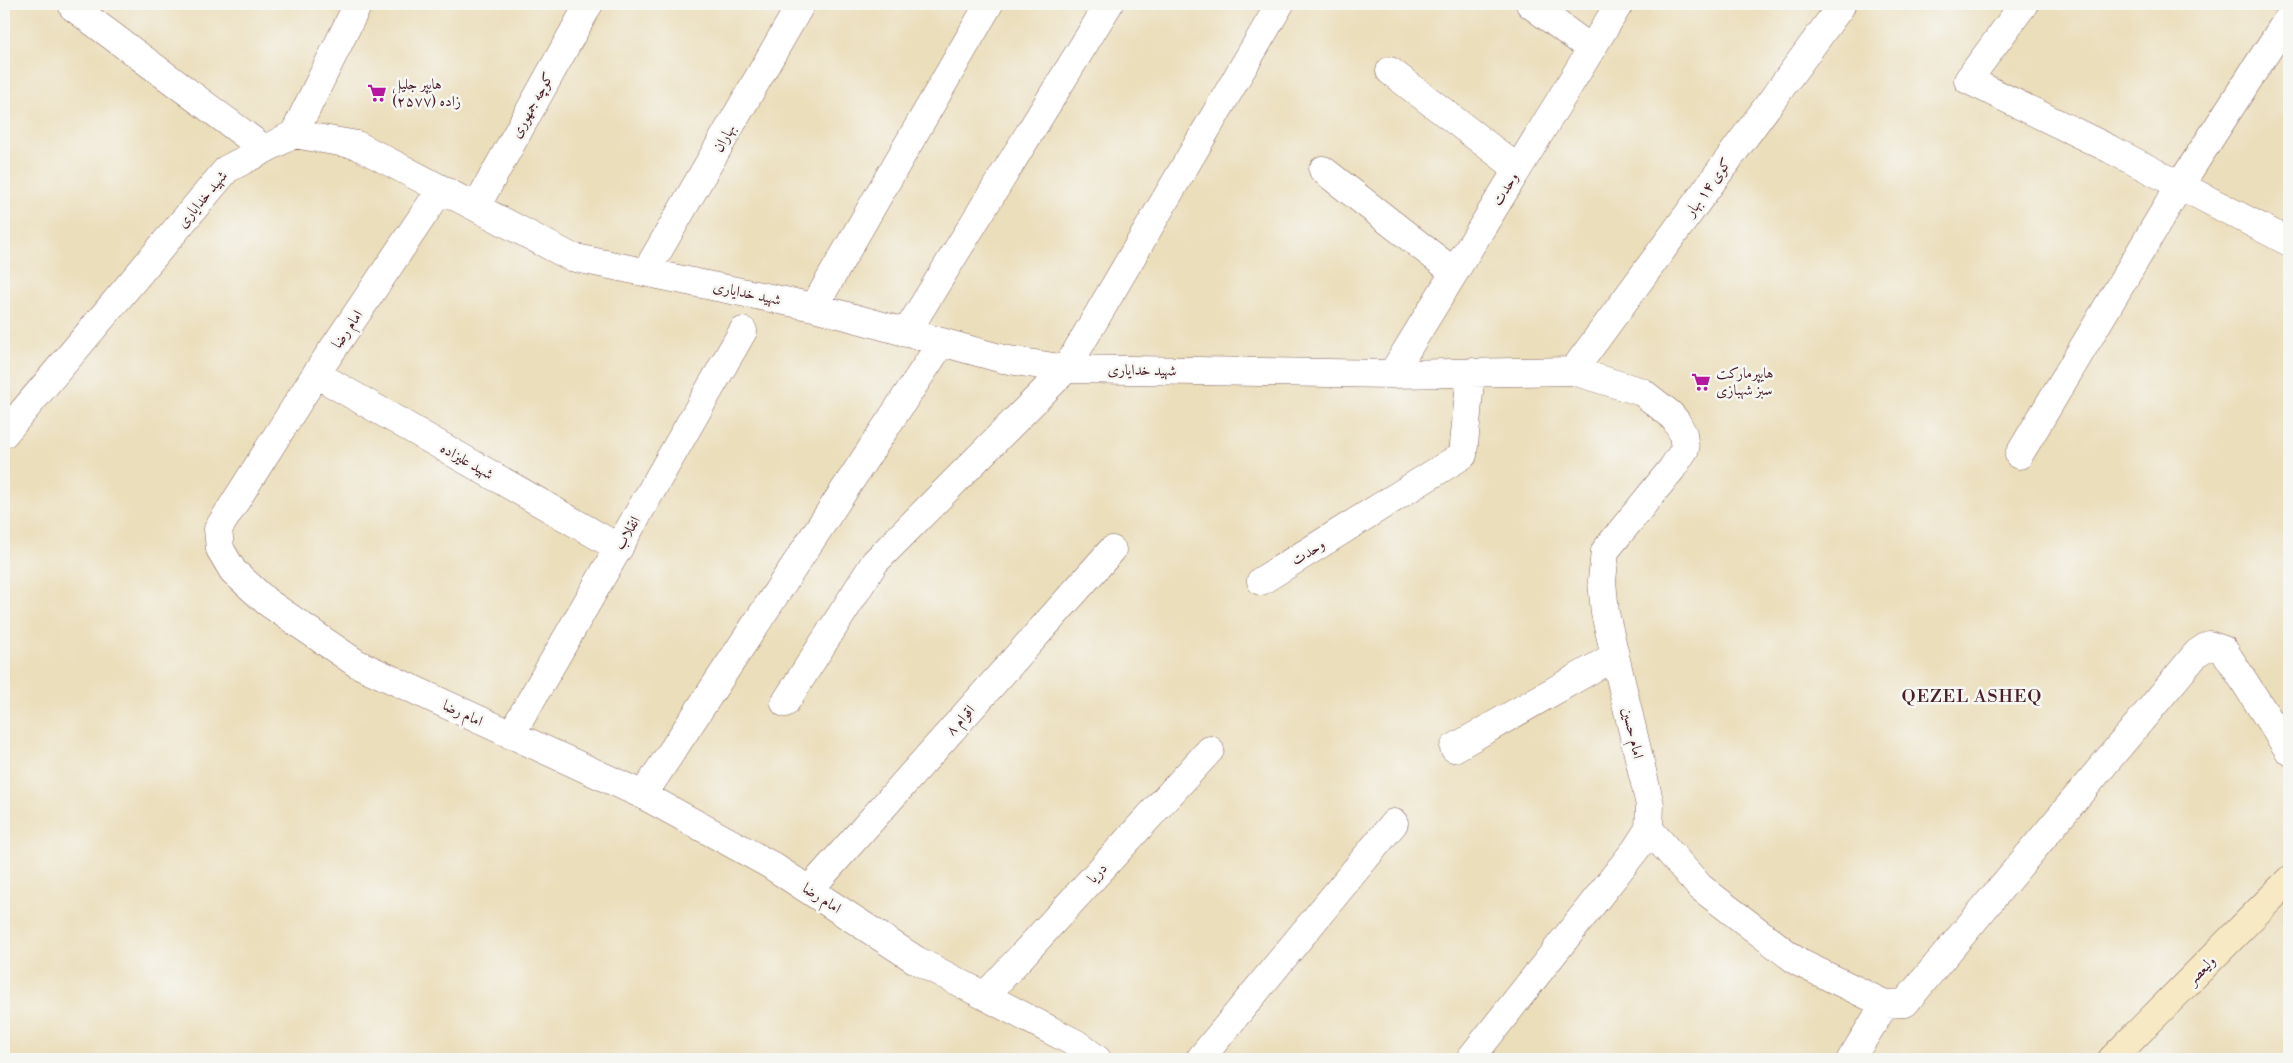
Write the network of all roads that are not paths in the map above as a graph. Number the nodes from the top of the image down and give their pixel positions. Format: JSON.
{"nodes":[{"id":1,"x":75,"y":4,"type":"edge"},
{"id":2,"x":358,"y":4,"type":"edge"},
{"id":3,"x":589,"y":4,"type":"edge"},
{"id":4,"x":801,"y":4,"type":"edge"},
{"id":5,"x":989,"y":4,"type":"edge"},
{"id":6,"x":1109,"y":4,"type":"edge"},
{"id":7,"x":1280,"y":4,"type":"edge"},
{"id":8,"x":1530,"y":4,"type":"edge"},
{"id":9,"x":1618,"y":4,"type":"edge"},
{"id":10,"x":1838,"y":4,"type":"edge"},
{"id":11,"x":2024,"y":4,"type":"edge"},
{"id":12,"x":2289,"y":17,"type":"edge"},
{"id":13,"x":1591,"y":49,"type":"junction"},
{"id":14,"x":1390,"y":71,"type":"dead end"},
{"id":15,"x":294,"y":134,"type":"junction"},
{"id":16,"x":263,"y":148,"type":"junction"},
{"id":17,"x":1517,"y":168,"type":"junction"},
{"id":18,"x":1323,"y":170,"type":"dead end"},
{"id":19,"x":2180,"y":185,"type":"junction"},
{"id":20,"x":441,"y":188,"type":"junction"},
{"id":21,"x":476,"y":207,"type":"junction"},
{"id":22,"x":2289,"y":242,"type":"edge"},
{"id":23,"x":646,"y":272,"type":"junction"},
{"id":24,"x":1454,"y":272,"type":"junction"},
{"id":25,"x":814,"y":307,"type":"junction"},
{"id":26,"x":743,"y":331,"type":"dead end"},
{"id":27,"x":906,"y":333,"type":"junction"},
{"id":28,"x":942,"y":342,"type":"junction"},
{"id":29,"x":1066,"y":369,"type":"junction"},
{"id":30,"x":1573,"y":371,"type":"junction"},
{"id":31,"x":1471,"y":372,"type":"junction"},
{"id":32,"x":316,"y":374,"type":"junction"},
{"id":33,"x":1392,"y":374,"type":"junction"},
{"id":34,"x":1642,"y":392,"type":"joint"},
{"id":35,"x":4,"y":434,"type":"edge"},
{"id":36,"x":2019,"y":455,"type":"dead end"},
{"id":37,"x":619,"y":548,"type":"junction"},
{"id":38,"x":1112,"y":550,"type":"dead end"},
{"id":39,"x":1261,"y":581,"type":"dead end"},
{"id":40,"x":1615,"y":656,"type":"junction"},
{"id":41,"x":785,"y":703,"type":"dead end"},
{"id":42,"x":511,"y":735,"type":"junction"},
{"id":43,"x":1454,"y":748,"type":"dead end"},
{"id":44,"x":1210,"y":750,"type":"dead end"},
{"id":45,"x":2289,"y":751,"type":"edge"},
{"id":46,"x":643,"y":795,"type":"junction"},
{"id":47,"x":1394,"y":823,"type":"dead end"},
{"id":48,"x":1649,"y":828,"type":"junction"},
{"id":49,"x":2289,"y":880,"type":"edge"},
{"id":50,"x":809,"y":890,"type":"junction"},
{"id":51,"x":985,"y":996,"type":"junction"},
{"id":52,"x":1885,"y":1004,"type":"junction"},
{"id":53,"x":1097,"y":1059,"type":"edge"},
{"id":54,"x":1200,"y":1059,"type":"edge"},
{"id":55,"x":1470,"y":1059,"type":"edge"},
{"id":56,"x":1851,"y":1059,"type":"edge"},
{"id":57,"x":2112,"y":1059,"type":"edge"}],
"edges":[{"from":1,"to":16,"type":"street"},
{"from":2,"to":15,"type":"street"},
{"from":3,"to":21,"type":"street","name":"کوچه جمهوری"},
{"from":4,"to":23,"type":"street","name":"بهاران"},
{"from":5,"to":25,"type":"street"},
{"from":6,"to":27,"type":"street"},
{"from":7,"to":29,"type":"street"},
{"from":8,"to":13,"type":"street"},
{"from":9,"to":13,"type":"street","name":"وحدت"},
{"from":10,"to":30,"type":"street","name":"کوی ۱۴ بهار"},
{"from":11,"to":19,"type":"street"},
{"from":12,"to":19,"type":"street"},
{"from":13,"to":17,"type":"street","name":"وحدت"},
{"from":14,"to":17,"type":"street"},
{"from":15,"to":16,"type":"street","name":"شهید خدایاری"},
{"from":15,"to":20,"type":"street","name":"شهید خدایاری"},
{"from":16,"to":35,"type":"street","name":"شهید خدایاری"},
{"from":17,"to":24,"type":"street","name":"وحدت"},
{"from":18,"to":24,"type":"street"},
{"from":19,"to":22,"type":"street"},
{"from":19,"to":36,"type":"street"},
{"from":20,"to":21,"type":"street","name":"شهید خدایاری"},
{"from":20,"to":32,"type":"street","name":"امام رضا"},
{"from":21,"to":23,"type":"street","name":"شهید خدایاری"},
{"from":23,"to":25,"type":"street","name":"شهید خدایاری"},
{"from":24,"to":33,"type":"street","name":"وحدت"},
{"from":25,"to":27,"type":"street","name":"شهید خدایاری"},
{"from":26,"to":37,"type":"street","name":"انقلاب"},
{"from":27,"to":28,"type":"street","name":"شهید خدایاری"},
{"from":28,"to":29,"type":"street","name":"شهید خدایاری"},
{"from":28,"to":46,"type":"street"},
{"from":29,"to":33,"type":"street","name":"شهید خدایاری"},
{"from":29,"to":41,"type":"street"},
{"from":30,"to":31,"type":"street","name":"شهید خدایاری"},
{"from":30,"to":34,"type":"street","name":"شهید خدایاری"},
{"from":31,"to":33,"type":"street","name":"شهید خدایاری"},
{"from":31,"to":39,"type":"street","name":"وحدت"},
{"from":32,"to":37,"type":"street","name":"شهید علیزاده"},
{"from":32,"to":42,"type":"street","name":"امام رضا"},
{"from":34,"to":40,"type":"street","name":"امام حسین"},
{"from":37,"to":42,"type":"street","name":"انقلاب"},
{"from":38,"to":50,"type":"street","name":"اقوام ۸"},
{"from":40,"to":43,"type":"street"},
{"from":40,"to":48,"type":"street","name":"امام حسین"},
{"from":42,"to":46,"type":"street","name":"امام رضا"},
{"from":44,"to":51,"type":"street","name":"دریا"},
{"from":45,"to":52,"type":"street"},
{"from":46,"to":50,"type":"street","name":"امام رضا"},
{"from":47,"to":54,"type":"street"},
{"from":48,"to":52,"type":"street"},
{"from":48,"to":55,"type":"street"},
{"from":49,"to":57,"type":"street","name":"ولیعصر"},
{"from":50,"to":51,"type":"street","name":"امام رضا"},
{"from":51,"to":53,"type":"street","name":"امام رضا"},
{"from":52,"to":56,"type":"street"}]}
